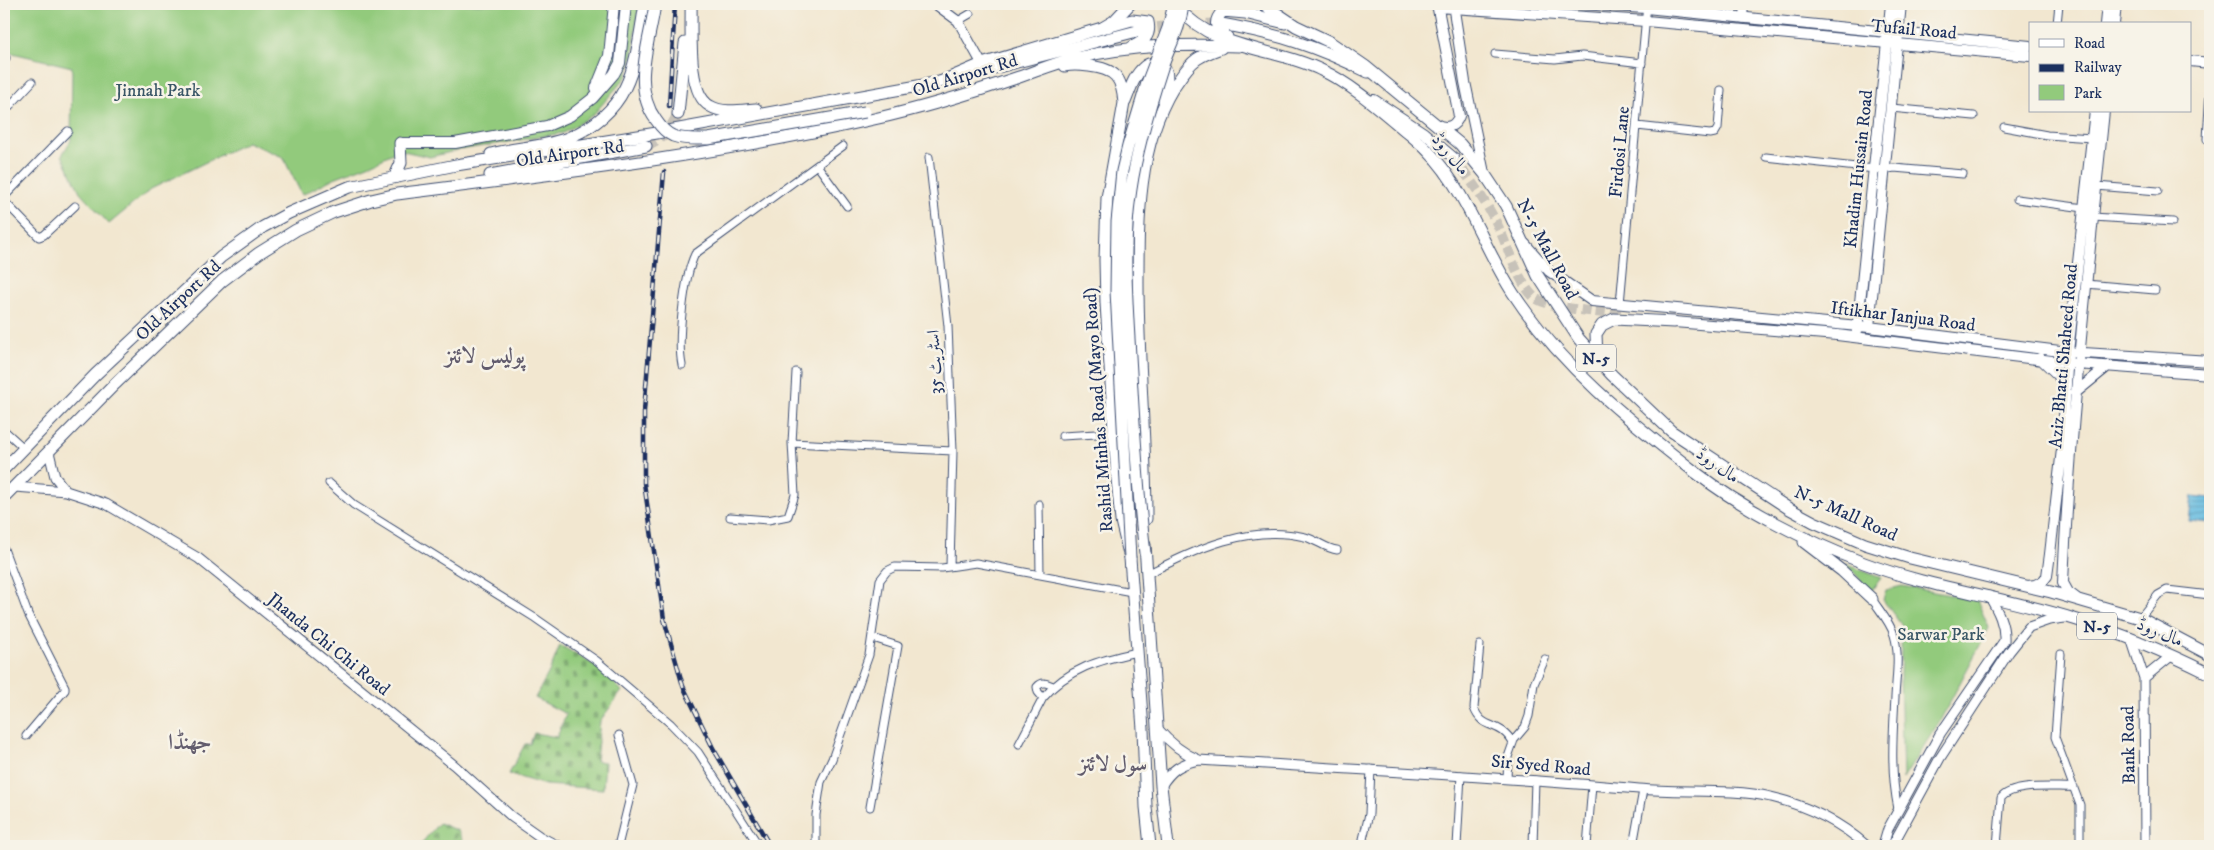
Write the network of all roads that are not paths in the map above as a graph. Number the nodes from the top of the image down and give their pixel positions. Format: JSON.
{"nodes":[{"id":1,"x":614,"y":4,"type":"edge"},
{"id":2,"x":626,"y":4,"type":"edge"},
{"id":3,"x":644,"y":4,"type":"edge"},
{"id":4,"x":655,"y":4,"type":"edge"},
{"id":5,"x":690,"y":4,"type":"edge"},
{"id":6,"x":935,"y":4,"type":"edge"},
{"id":7,"x":1130,"y":4,"type":"edge"},
{"id":8,"x":1174,"y":4,"type":"edge"},
{"id":9,"x":1183,"y":4,"type":"edge"},
{"id":10,"x":1263,"y":4,"type":"edge"},
{"id":11,"x":1580,"y":4,"type":"edge"},
{"id":12,"x":1588,"y":4,"type":"edge"},
{"id":13,"x":1745,"y":4,"type":"edge"},
{"id":14,"x":1891,"y":4,"type":"edge"},
{"id":15,"x":1901,"y":4,"type":"edge"},
{"id":16,"x":2059,"y":4,"type":"edge"},
{"id":17,"x":2107,"y":4,"type":"edge"},
{"id":18,"x":2116,"y":4,"type":"edge"},
{"id":19,"x":1437,"y":5,"type":"edge"},
{"id":20,"x":1453,"y":6,"type":"edge"},
{"id":21,"x":1647,"y":6,"type":"edge"},
{"id":22,"x":970,"y":14,"type":"dead end"},
{"id":23,"x":1743,"y":19,"type":"junction"},
{"id":24,"x":958,"y":21,"type":"junction"},
{"id":25,"x":1646,"y":21,"type":"junction"},
{"id":26,"x":2057,"y":22,"type":"edge"},
{"id":27,"x":2105,"y":22,"type":"edge"},
{"id":28,"x":2114,"y":22,"type":"edge"},
{"id":29,"x":1221,"y":24,"type":"tunnel mouth"},
{"id":30,"x":1296,"y":26,"type":"junction"},
{"id":31,"x":1102,"y":28,"type":"junction"},
{"id":32,"x":1141,"y":30,"type":"tunnel mouth"},
{"id":33,"x":1892,"y":39,"type":"junction"},
{"id":34,"x":1240,"y":46,"type":"junction"},
{"id":35,"x":2029,"y":46,"type":"edge"},
{"id":36,"x":1131,"y":47,"type":"junction"},
{"id":37,"x":1495,"y":54,"type":"dead end"},
{"id":38,"x":2029,"y":56,"type":"edge"},
{"id":39,"x":2192,"y":61,"type":"edge"},
{"id":40,"x":1642,"y":63,"type":"junction"},
{"id":41,"x":2210,"y":63,"type":"edge"},
{"id":42,"x":982,"y":64,"type":"junction"},
{"id":43,"x":2192,"y":68,"type":"edge"},
{"id":44,"x":2210,"y":69,"type":"edge"},
{"id":45,"x":1018,"y":78,"type":"junction"},
{"id":46,"x":1380,"y":78,"type":"junction"},
{"id":47,"x":32,"y":82,"type":"dead end"},
{"id":48,"x":940,"y":82,"type":"junction"},
{"id":49,"x":1347,"y":85,"type":"junction"},
{"id":50,"x":1722,"y":90,"type":"dead end"},
{"id":51,"x":2210,"y":90,"type":"edge"},
{"id":52,"x":1124,"y":103,"type":"junction"},
{"id":53,"x":928,"y":104,"type":"junction"},
{"id":54,"x":805,"y":107,"type":"junction"},
{"id":55,"x":1890,"y":108,"type":"junction"},
{"id":56,"x":1161,"y":110,"type":"junction"},
{"id":57,"x":4,"y":112,"type":"edge"},
{"id":58,"x":2095,"y":112,"type":"edge"},
{"id":59,"x":2104,"y":112,"type":"edge"},
{"id":60,"x":678,"y":114,"type":"tunnel mouth"},
{"id":61,"x":570,"y":116,"type":"junction"},
{"id":62,"x":1974,"y":116,"type":"dead end"},
{"id":63,"x":712,"y":124,"type":"junction"},
{"id":64,"x":1437,"y":125,"type":"junction"},
{"id":65,"x":1637,"y":126,"type":"junction"},
{"id":66,"x":2004,"y":127,"type":"dead end"},
{"id":67,"x":68,"y":131,"type":"dead end"},
{"id":68,"x":2092,"y":138,"type":"junction"},
{"id":69,"x":2207,"y":139,"type":"dead end"},
{"id":70,"x":400,"y":143,"type":"joint"},
{"id":71,"x":646,"y":146,"type":"tunnel mouth"},
{"id":72,"x":843,"y":146,"type":"dead end"},
{"id":73,"x":720,"y":148,"type":"junction"},
{"id":74,"x":929,"y":157,"type":"dead end"},
{"id":75,"x":1766,"y":157,"type":"dead end"},
{"id":76,"x":1454,"y":158,"type":"tunnel mouth"},
{"id":77,"x":456,"y":165,"type":"junction"},
{"id":78,"x":817,"y":165,"type":"junction"},
{"id":79,"x":1880,"y":170,"type":"junction"},
{"id":80,"x":1484,"y":173,"type":"junction"},
{"id":81,"x":1963,"y":174,"type":"dead end"},
{"id":82,"x":394,"y":176,"type":"junction"},
{"id":83,"x":2096,"y":186,"type":"junction"},
{"id":84,"x":2158,"y":191,"type":"dead end"},
{"id":85,"x":397,"y":194,"type":"junction"},
{"id":86,"x":4,"y":197,"type":"edge"},
{"id":87,"x":2017,"y":199,"type":"dead end"},
{"id":88,"x":4,"y":201,"type":"edge"},
{"id":89,"x":75,"y":206,"type":"dead end"},
{"id":90,"x":847,"y":206,"type":"dead end"},
{"id":91,"x":2084,"y":208,"type":"junction"},
{"id":92,"x":2093,"y":217,"type":"junction"},
{"id":93,"x":2173,"y":222,"type":"dead end"},
{"id":94,"x":1521,"y":239,"type":"junction"},
{"id":95,"x":2086,"y":284,"type":"junction"},
{"id":96,"x":2155,"y":290,"type":"dead end"},
{"id":97,"x":1620,"y":304,"type":"junction"},
{"id":98,"x":1674,"y":322,"type":"joint"},
{"id":99,"x":1869,"y":327,"type":"junction"},
{"id":100,"x":1857,"y":331,"type":"junction"},
{"id":101,"x":1597,"y":358,"type":"junction"},
{"id":102,"x":2040,"y":358,"type":"junction"},
{"id":103,"x":2073,"y":358,"type":"junction"},
{"id":104,"x":2210,"y":361,"type":"edge"},
{"id":105,"x":682,"y":365,"type":"dead end"},
{"id":106,"x":2108,"y":366,"type":"junction"},
{"id":107,"x":796,"y":372,"type":"dead end"},
{"id":108,"x":2210,"y":374,"type":"edge"},
{"id":109,"x":83,"y":388,"type":"junction"},
{"id":110,"x":2070,"y":391,"type":"junction"},
{"id":111,"x":98,"y":401,"type":"junction"},
{"id":112,"x":1671,"y":432,"type":"junction"},
{"id":113,"x":1114,"y":433,"type":"junction"},
{"id":114,"x":5,"y":434,"type":"edge"},
{"id":115,"x":1062,"y":436,"type":"dead end"},
{"id":116,"x":792,"y":443,"type":"junction"},
{"id":117,"x":1660,"y":444,"type":"junction"},
{"id":118,"x":25,"y":449,"type":"junction"},
{"id":119,"x":953,"y":451,"type":"junction"},
{"id":120,"x":49,"y":452,"type":"junction"},
{"id":121,"x":4,"y":469,"type":"edge"},
{"id":122,"x":1738,"y":477,"type":"junction"},
{"id":123,"x":330,"y":483,"type":"dead end"},
{"id":124,"x":15,"y":486,"type":"junction"},
{"id":125,"x":66,"y":491,"type":"junction"},
{"id":126,"x":1726,"y":492,"type":"junction"},
{"id":127,"x":4,"y":497,"type":"edge"},
{"id":128,"x":1038,"y":504,"type":"dead end"},
{"id":129,"x":730,"y":517,"type":"dead end"},
{"id":130,"x":1787,"y":529,"type":"junction"},
{"id":131,"x":4,"y":549,"type":"edge"},
{"id":132,"x":1337,"y":550,"type":"dead end"},
{"id":133,"x":1145,"y":553,"type":"junction"},
{"id":134,"x":1130,"y":558,"type":"junction"},
{"id":135,"x":950,"y":566,"type":"junction"},
{"id":136,"x":1146,"y":574,"type":"junction"},
{"id":137,"x":1040,"y":576,"type":"junction"},
{"id":138,"x":2028,"y":586,"type":"junction"},
{"id":139,"x":1132,"y":592,"type":"junction"},
{"id":140,"x":2210,"y":594,"type":"edge"},
{"id":141,"x":1989,"y":596,"type":"junction"},
{"id":142,"x":1872,"y":599,"type":"joint"},
{"id":143,"x":2077,"y":599,"type":"junction"},
{"id":144,"x":2070,"y":617,"type":"junction"},
{"id":145,"x":2140,"y":618,"type":"junction"},
{"id":146,"x":872,"y":638,"type":"junction"},
{"id":147,"x":2131,"y":638,"type":"junction"},
{"id":148,"x":1480,"y":644,"type":"dead end"},
{"id":149,"x":1136,"y":652,"type":"junction"},
{"id":150,"x":2061,"y":654,"type":"dead end"},
{"id":151,"x":2210,"y":655,"type":"edge"},
{"id":152,"x":2171,"y":656,"type":"junction"},
{"id":153,"x":1545,"y":659,"type":"dead end"},
{"id":154,"x":2206,"y":672,"type":"edge"},
{"id":155,"x":2144,"y":678,"type":"junction"},
{"id":156,"x":2210,"y":682,"type":"edge"},
{"id":157,"x":1053,"y":686,"type":"junction"},
{"id":158,"x":1043,"y":698,"type":"junction"},
{"id":159,"x":1157,"y":728,"type":"junction"},
{"id":160,"x":619,"y":735,"type":"dead end"},
{"id":161,"x":26,"y":736,"type":"dead end"},
{"id":162,"x":1513,"y":743,"type":"junction"},
{"id":163,"x":1019,"y":744,"type":"dead end"},
{"id":164,"x":1199,"y":760,"type":"junction"},
{"id":165,"x":1371,"y":769,"type":"junction"},
{"id":166,"x":1461,"y":774,"type":"junction"},
{"id":167,"x":1507,"y":778,"type":"junction"},
{"id":168,"x":1535,"y":780,"type":"junction"},
{"id":169,"x":1592,"y":785,"type":"junction"},
{"id":170,"x":1161,"y":786,"type":"junction"},
{"id":171,"x":2074,"y":787,"type":"junction"},
{"id":172,"x":1643,"y":790,"type":"junction"},
{"id":173,"x":870,"y":807,"type":"dead end"},
{"id":174,"x":1898,"y":809,"type":"junction"},
{"id":175,"x":558,"y":846,"type":"edge"},
{"id":176,"x":618,"y":846,"type":"edge"},
{"id":177,"x":759,"y":846,"type":"edge"},
{"id":178,"x":816,"y":846,"type":"edge"},
{"id":179,"x":1150,"y":846,"type":"edge"},
{"id":180,"x":1168,"y":846,"type":"edge"},
{"id":181,"x":1366,"y":846,"type":"edge"},
{"id":182,"x":1457,"y":846,"type":"edge"},
{"id":183,"x":1533,"y":846,"type":"edge"},
{"id":184,"x":1587,"y":846,"type":"edge"},
{"id":185,"x":1633,"y":846,"type":"edge"},
{"id":186,"x":1867,"y":846,"type":"edge"},
{"id":187,"x":1883,"y":846,"type":"edge"},
{"id":188,"x":1892,"y":846,"type":"edge"},
{"id":189,"x":1997,"y":846,"type":"edge"},
{"id":190,"x":2080,"y":846,"type":"edge"},
{"id":191,"x":2145,"y":846,"type":"edge"}],
"edges":[{"from":1,"to":61,"type":"main road"},
{"from":2,"to":61,"type":"main road"},
{"from":3,"to":77,"type":"main road"},
{"from":4,"to":53,"type":"main road","bridge":true},
{"from":5,"to":54,"type":"main road"},
{"from":5,"to":60,"type":"main road"},
{"from":6,"to":24,"type":"street"},
{"from":7,"to":31,"type":"main road"},
{"from":8,"to":34,"type":"main road"},
{"from":8,"to":134,"type":"main road","bridge":true},
{"from":9,"to":133,"type":"main road","bridge":true},
{"from":10,"to":30,"type":"main road","name":"N-5 Mall Road","number":"N-5"},
{"from":11,"to":12,"type":"main road","name":"Tufail Road"},
{"from":12,"to":21,"type":"main road","name":"Tufail Road"},
{"from":13,"to":23,"type":"street"},
{"from":14,"to":33,"type":"main road","name":"Khadim Hussain Road"},
{"from":15,"to":33,"type":"main road","name":"Khadim Hussain Road"},
{"from":16,"to":26,"type":"street"},
{"from":17,"to":27,"type":"main road"},
{"from":18,"to":28,"type":"main road"},
{"from":19,"to":20,"type":"main road","name":"Tufail Road"},
{"from":19,"to":64,"type":"main road"},
{"from":20,"to":25,"type":"main road","name":"Tufail Road"},
{"from":20,"to":80,"type":"main road"},
{"from":21,"to":23,"type":"main road","name":"Tufail Road"},
{"from":21,"to":25,"type":"street","name":"Firdosi Lane"},
{"from":22,"to":24,"type":"street"},
{"from":23,"to":33,"type":"main road","name":"Tufail Road"},
{"from":24,"to":42,"type":"street"},
{"from":25,"to":33,"type":"main road","name":"Tufail Road"},
{"from":25,"to":40,"type":"street","name":"Firdosi Lane"},
{"from":29,"to":46,"type":"main road"},
{"from":30,"to":34,"type":"main road"},
{"from":30,"to":46,"type":"main road","name":"N-5 Mall Road","number":"N-5"},
{"from":31,"to":36,"type":"main road"},
{"from":31,"to":42,"type":"main road"},
{"from":32,"to":48,"type":"main road"},
{"from":33,"to":35,"type":"main road","name":"Tufail Road"},
{"from":33,"to":38,"type":"main road","name":"Tufail Road"},
{"from":33,"to":55,"type":"main road","name":"Khadim Hussain Road"},
{"from":33,"to":79,"type":"main road","name":"Khadim Hussain Road"},
{"from":34,"to":36,"type":"main road","name":"Old Airport Rd"},
{"from":34,"to":49,"type":"main road","name":"مال روڈ"},
{"from":34,"to":56,"type":"main road"},
{"from":36,"to":45,"type":"main road","name":"Old Airport Rd"},
{"from":37,"to":40,"type":"street"},
{"from":39,"to":41,"type":"main road"},
{"from":40,"to":65,"type":"street","name":"Firdosi Lane"},
{"from":42,"to":48,"type":"main road"},
{"from":43,"to":44,"type":"main road"},
{"from":45,"to":52,"type":"main road","name":"Rashid Minhas Road (Mayo Road)"},
{"from":45,"to":53,"type":"main road","name":"Old Airport Rd"},
{"from":46,"to":64,"type":"main road","name":"N-5 Mall Road","number":"N-5"},
{"from":47,"to":57,"type":"street"},
{"from":48,"to":54,"type":"main road","name":"Old Airport Rd"},
{"from":49,"to":76,"type":"main road"},
{"from":49,"to":117,"type":"main road","name":"مال روڈ","number":"N-5"},
{"from":50,"to":65,"type":"street"},
{"from":51,"to":69,"type":"street"},
{"from":52,"to":56,"type":"main road"},
{"from":52,"to":113,"type":"main road","name":"Rashid Minhas Road (Mayo Road)"},
{"from":53,"to":73,"type":"main road","name":"Old Airport Rd"},
{"from":54,"to":63,"type":"main road","name":"Old Airport Rd"},
{"from":55,"to":62,"type":"street"},
{"from":55,"to":79,"type":"main road","name":"Khadim Hussain Road"},
{"from":56,"to":133,"type":"main road"},
{"from":58,"to":68,"type":"main road","name":"Aziz Bhatti Shaheed Road"},
{"from":59,"to":83,"type":"main road","name":"Aziz Bhatti Shaheed Road"},
{"from":61,"to":70,"type":"main road"},
{"from":63,"to":73,"type":"main road"},
{"from":63,"to":77,"type":"main road","name":"Old Airport Rd"},
{"from":64,"to":80,"type":"main road","name":"N-5 Mall Road","number":"N-5"},
{"from":65,"to":97,"type":"street","name":"Firdosi Lane"},
{"from":66,"to":68,"type":"street"},
{"from":67,"to":86,"type":"street"},
{"from":68,"to":91,"type":"main road","name":"Aziz Bhatti Shaheed Road"},
{"from":70,"to":82,"type":"main road"},
{"from":71,"to":85,"type":"main road"},
{"from":72,"to":78,"type":"street"},
{"from":73,"to":85,"type":"main road","name":"Old Airport Rd"},
{"from":74,"to":119,"type":"street","name":"اسٹریٹ 35"},
{"from":75,"to":79,"type":"street"},
{"from":77,"to":82,"type":"main road","name":"Old Airport Rd"},
{"from":78,"to":90,"type":"street"},
{"from":78,"to":105,"type":"street"},
{"from":79,"to":81,"type":"street"},
{"from":79,"to":99,"type":"main road","name":"Khadim Hussain Road"},
{"from":79,"to":100,"type":"main road","name":"Khadim Hussain Road"},
{"from":80,"to":94,"type":"main road","name":"N-5 Mall Road","number":"N-5"},
{"from":82,"to":109,"type":"main road","name":"Old Airport Rd"},
{"from":83,"to":84,"type":"street"},
{"from":83,"to":92,"type":"main road","name":"Aziz Bhatti Shaheed Road"},
{"from":85,"to":111,"type":"main road","name":"Old Airport Rd"},
{"from":87,"to":91,"type":"street"},
{"from":88,"to":89,"type":"street"},
{"from":91,"to":103,"type":"main road","name":"Aziz Bhatti Shaheed Road"},
{"from":92,"to":93,"type":"street"},
{"from":92,"to":95,"type":"main road","name":"Aziz Bhatti Shaheed Road"},
{"from":94,"to":97,"type":"main road","name":"Iftikhar Janjua Road"},
{"from":94,"to":101,"type":"main road","name":"N-5 Mall Road","number":"N-5"},
{"from":95,"to":96,"type":"street"},
{"from":95,"to":103,"type":"main road","name":"Aziz Bhatti Shaheed Road"},
{"from":97,"to":100,"type":"main road","name":"Iftikhar Janjua Road"},
{"from":98,"to":100,"type":"main road","name":"Iftikhar Janjua Road"},
{"from":98,"to":101,"type":"main road"},
{"from":99,"to":100,"type":"main road","name":"Iftikhar Janjua Road"},
{"from":99,"to":103,"type":"main road","name":"Iftikhar Janjua Road"},
{"from":100,"to":102,"type":"main road","name":"Iftikhar Janjua Road"},
{"from":101,"to":112,"type":"main road","name":"N-5 Mall Road","number":"N-5"},
{"from":102,"to":103,"type":"main road","name":"Iftikhar Janjua Road"},
{"from":102,"to":110,"type":"main road"},
{"from":103,"to":104,"type":"main road","name":"Iftikhar Janjua Road"},
{"from":103,"to":106,"type":"main road","name":"Iftikhar Janjua Road"},
{"from":103,"to":110,"type":"main road","name":"Aziz Bhatti Shaheed Road"},
{"from":106,"to":108,"type":"main road","name":"Iftikhar Janjua Road"},
{"from":106,"to":110,"type":"main road"},
{"from":107,"to":116,"type":"street"},
{"from":109,"to":111,"type":"main road"},
{"from":109,"to":118,"type":"main road","name":"Old Airport Rd"},
{"from":110,"to":138,"type":"main road","name":"Aziz Bhatti Shaheed Road"},
{"from":110,"to":143,"type":"main road","name":"Aziz Bhatti Shaheed Road"},
{"from":111,"to":120,"type":"main road","name":"Old Airport Rd"},
{"from":112,"to":117,"type":"main road"},
{"from":112,"to":122,"type":"main road","name":"N-5 Mall Road","number":"N-5"},
{"from":113,"to":115,"type":"street"},
{"from":113,"to":134,"type":"main road","name":"Rashid Minhas Road (Mayo Road)"},
{"from":114,"to":118,"type":"street"},
{"from":116,"to":119,"type":"street"},
{"from":116,"to":129,"type":"street"},
{"from":117,"to":126,"type":"main road","name":"مال روڈ","number":"N-5"},
{"from":118,"to":121,"type":"main road","name":"Old Airport Rd"},
{"from":119,"to":135,"type":"street","name":"اسٹریٹ 35"},
{"from":120,"to":124,"type":"main road","name":"Old Airport Rd"},
{"from":120,"to":125,"type":"street"},
{"from":122,"to":126,"type":"main road"},
{"from":122,"to":138,"type":"main road","name":"N-5 Mall Road","number":"N-5"},
{"from":123,"to":177,"type":"street"},
{"from":124,"to":125,"type":"street","name":"Jhanda Chi Chi Road"},
{"from":124,"to":127,"type":"main road","name":"Old Airport Rd"},
{"from":125,"to":175,"type":"street","name":"Jhanda Chi Chi Road"},
{"from":126,"to":130,"type":"main road","name":"مال روڈ","number":"N-5"},
{"from":128,"to":137,"type":"street"},
{"from":130,"to":141,"type":"main road","name":"مال روڈ","number":"N-5"},
{"from":130,"to":142,"type":"main road"},
{"from":131,"to":161,"type":"street"},
{"from":132,"to":136,"type":"street"},
{"from":133,"to":136,"type":"main road"},
{"from":134,"to":139,"type":"main road","name":"Rashid Minhas Road (Mayo Road)"},
{"from":135,"to":137,"type":"street"},
{"from":135,"to":146,"type":"street"},
{"from":136,"to":159,"type":"main road"},
{"from":137,"to":139,"type":"street"},
{"from":138,"to":143,"type":"main road","name":"مال روڈ","number":"N-5"},
{"from":139,"to":149,"type":"main road","name":"Rashid Minhas Road (Mayo Road)"},
{"from":140,"to":145,"type":"street"},
{"from":141,"to":144,"type":"main road","name":"مال روڈ","number":"N-5"},
{"from":141,"to":174,"type":"street"},
{"from":142,"to":174,"type":"street"},
{"from":143,"to":145,"type":"main road","name":"مال روڈ","number":"N-5"},
{"from":144,"to":147,"type":"main road","name":"مال روڈ","number":"N-5"},
{"from":144,"to":188,"type":"street"},
{"from":145,"to":151,"type":"main road","name":"مال روڈ","number":"N-5"},
{"from":146,"to":173,"type":"street"},
{"from":146,"to":178,"type":"street"},
{"from":147,"to":152,"type":"main road","name":"مال روڈ","number":"N-5"},
{"from":147,"to":155,"type":"street","name":"Bank Road"},
{"from":148,"to":162,"type":"street"},
{"from":149,"to":157,"type":"street"},
{"from":149,"to":179,"type":"main road","name":"Rashid Minhas Road (Mayo Road)"},
{"from":150,"to":171,"type":"street"},
{"from":152,"to":154,"type":"main road","name":"مال روڈ","number":"N-5"},
{"from":152,"to":155,"type":"street"},
{"from":153,"to":162,"type":"street"},
{"from":154,"to":156,"type":"main road"},
{"from":155,"to":191,"type":"street","name":"Bank Road"},
{"from":157,"to":158,"type":"street"},
{"from":157,"to":158,"type":"street"},
{"from":158,"to":163,"type":"street"},
{"from":159,"to":164,"type":"street","name":"Sir Syed Road"},
{"from":159,"to":170,"type":"main road"},
{"from":160,"to":176,"type":"street"},
{"from":162,"to":167,"type":"street"},
{"from":164,"to":165,"type":"street","name":"Sir Syed Road"},
{"from":164,"to":170,"type":"street","name":"Sir Syed Road"},
{"from":165,"to":166,"type":"street","name":"Sir Syed Road"},
{"from":165,"to":181,"type":"street"},
{"from":166,"to":167,"type":"street","name":"Sir Syed Road"},
{"from":166,"to":182,"type":"street"},
{"from":167,"to":168,"type":"street","name":"Sir Syed Road"},
{"from":168,"to":169,"type":"street","name":"Sir Syed Road"},
{"from":168,"to":183,"type":"street"},
{"from":169,"to":172,"type":"street","name":"Sir Syed Road"},
{"from":169,"to":184,"type":"street"},
{"from":170,"to":180,"type":"main road"},
{"from":171,"to":189,"type":"street"},
{"from":171,"to":190,"type":"street"},
{"from":172,"to":185,"type":"street"},
{"from":172,"to":186,"type":"street","name":"Sir Syed Road"},
{"from":174,"to":187,"type":"street"}]}
